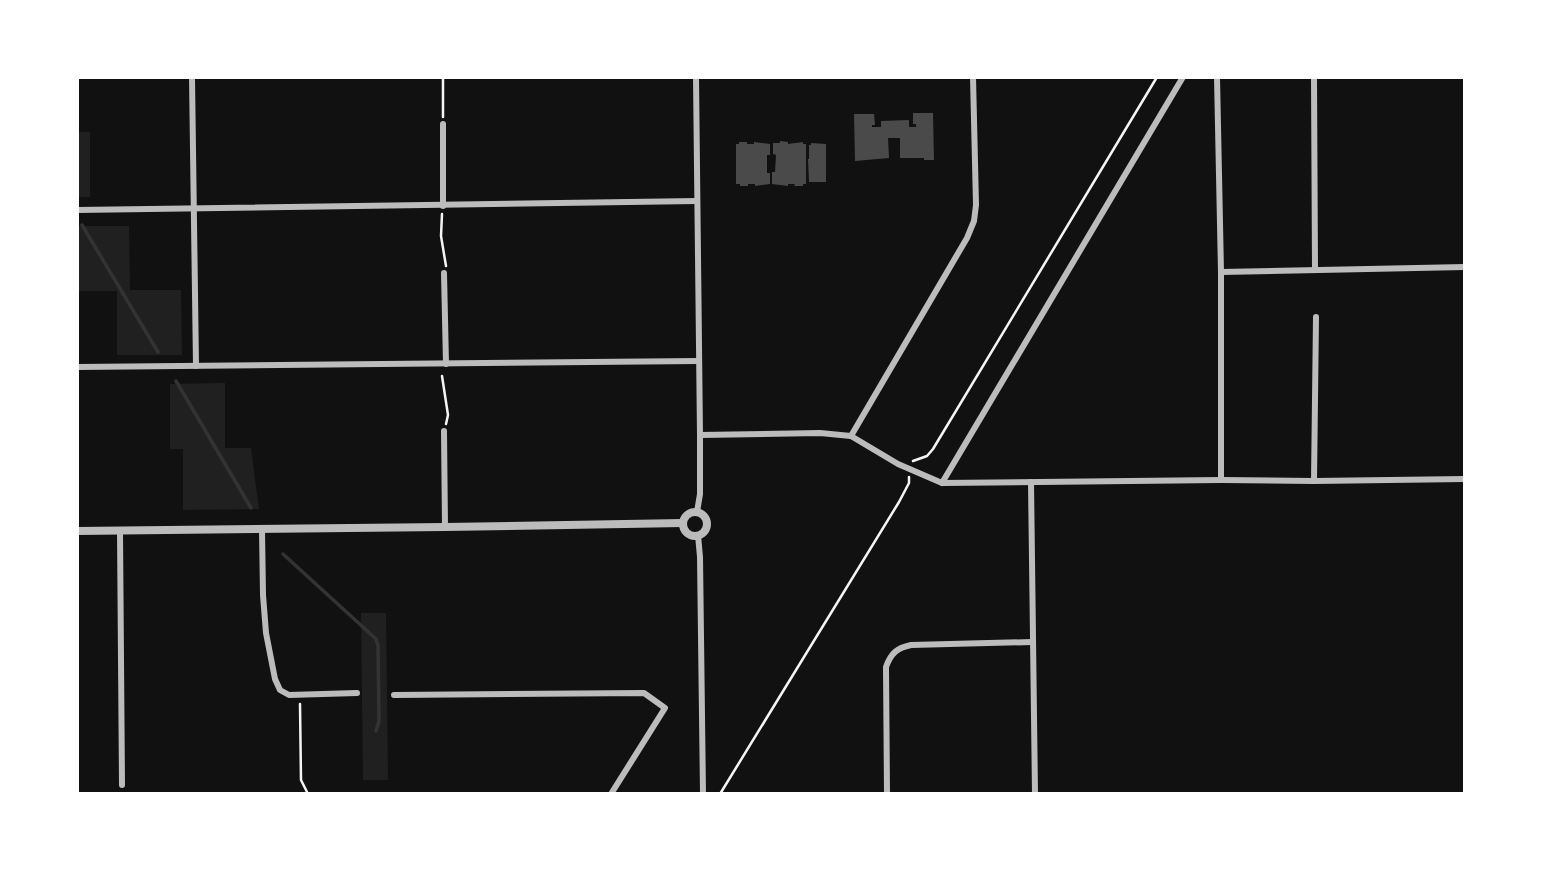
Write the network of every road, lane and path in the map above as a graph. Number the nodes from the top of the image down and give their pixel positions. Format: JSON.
{"nodes":[{"id":1,"x":192,"y":77,"type":"edge"},
{"id":2,"x":443,"y":77,"type":"edge"},
{"id":3,"x":696,"y":77,"type":"edge"},
{"id":4,"x":974,"y":77,"type":"edge"},
{"id":5,"x":1157,"y":77,"type":"edge"},
{"id":6,"x":1184,"y":77,"type":"edge"},
{"id":7,"x":1217,"y":77,"type":"edge"},
{"id":8,"x":1314,"y":77,"type":"edge"},
{"id":9,"x":443,"y":124,"type":"joint"},
{"id":10,"x":697,"y":201,"type":"junction"},
{"id":11,"x":443,"y":206,"type":"junction"},
{"id":12,"x":195,"y":208,"type":"junction"},
{"id":13,"x":77,"y":210,"type":"edge"},
{"id":14,"x":1465,"y":267,"type":"edge"},
{"id":15,"x":1315,"y":270,"type":"junction"},
{"id":16,"x":1221,"y":272,"type":"junction"},
{"id":17,"x":444,"y":273,"type":"joint"},
{"id":18,"x":1316,"y":317,"type":"dead end"},
{"id":19,"x":699,"y":361,"type":"junction"},
{"id":20,"x":446,"y":364,"type":"junction"},
{"id":21,"x":196,"y":366,"type":"junction"},
{"id":22,"x":77,"y":367,"type":"edge"},
{"id":23,"x":442,"y":376,"type":"dead end"},
{"id":24,"x":444,"y":430,"type":"joint"},
{"id":25,"x":700,"y":435,"type":"junction"},
{"id":26,"x":851,"y":436,"type":"junction"},
{"id":27,"x":908,"y":468,"type":"junction"},
{"id":28,"x":1465,"y":479,"type":"edge"},
{"id":29,"x":1221,"y":480,"type":"junction"},
{"id":30,"x":1314,"y":481,"type":"junction"},
{"id":31,"x":1031,"y":482,"type":"junction"},
{"id":32,"x":942,"y":483,"type":"junction"},
{"id":33,"x":697,"y":512,"type":"junction"},
{"id":34,"x":683,"y":523,"type":"junction"},
{"id":35,"x":445,"y":527,"type":"junction"},
{"id":36,"x":262,"y":530,"type":"junction"},
{"id":37,"x":77,"y":531,"type":"edge"},
{"id":38,"x":120,"y":531,"type":"junction"},
{"id":39,"x":698,"y":535,"type":"junction"},
{"id":40,"x":1032,"y":642,"type":"junction"},
{"id":41,"x":356,"y":693,"type":"dead end"},
{"id":42,"x":300,"y":694,"type":"junction"},
{"id":43,"x":394,"y":695,"type":"dead end"},
{"id":44,"x":122,"y":785,"type":"dead end"},
{"id":45,"x":308,"y":794,"type":"edge"},
{"id":46,"x":611,"y":794,"type":"edge"},
{"id":47,"x":704,"y":794,"type":"edge"},
{"id":48,"x":720,"y":794,"type":"edge"},
{"id":49,"x":887,"y":794,"type":"edge"},
{"id":50,"x":1035,"y":794,"type":"edge"}],
"edges":[{"from":1,"to":12,"type":"street"},
{"from":2,"to":9,"type":"path"},
{"from":3,"to":10,"type":"street"},
{"from":4,"to":26,"type":"street"},
{"from":5,"to":27,"type":"path"},
{"from":6,"to":32,"type":"street"},
{"from":7,"to":16,"type":"street"},
{"from":8,"to":15,"type":"street"},
{"from":9,"to":11,"type":"street"},
{"from":10,"to":11,"type":"street"},
{"from":10,"to":19,"type":"street"},
{"from":11,"to":12,"type":"street"},
{"from":11,"to":17,"type":"path"},
{"from":12,"to":13,"type":"street"},
{"from":12,"to":21,"type":"street"},
{"from":14,"to":15,"type":"street"},
{"from":15,"to":16,"type":"street"},
{"from":16,"to":29,"type":"street"},
{"from":17,"to":20,"type":"street"},
{"from":18,"to":30,"type":"street"},
{"from":19,"to":20,"type":"street"},
{"from":19,"to":25,"type":"street"},
{"from":20,"to":21,"type":"street"},
{"from":21,"to":22,"type":"street"},
{"from":23,"to":24,"type":"path"},
{"from":24,"to":35,"type":"street"},
{"from":25,"to":26,"type":"street"},
{"from":25,"to":33,"type":"street"},
{"from":26,"to":27,"type":"street"},
{"from":27,"to":32,"type":"street"},
{"from":27,"to":48,"type":"path"},
{"from":28,"to":30,"type":"street"},
{"from":29,"to":30,"type":"street"},
{"from":29,"to":31,"type":"street"},
{"from":31,"to":32,"type":"street"},
{"from":31,"to":40,"type":"street"},
{"from":33,"to":34,"type":"street"},
{"from":33,"to":39,"type":"street"},
{"from":34,"to":35,"type":"street"},
{"from":34,"to":39,"type":"street"},
{"from":35,"to":36,"type":"street"},
{"from":36,"to":38,"type":"street"},
{"from":36,"to":42,"type":"street"},
{"from":37,"to":38,"type":"street"},
{"from":38,"to":44,"type":"street"},
{"from":39,"to":47,"type":"street"},
{"from":40,"to":49,"type":"street"},
{"from":40,"to":50,"type":"street"},
{"from":41,"to":42,"type":"street"},
{"from":42,"to":45,"type":"path"},
{"from":43,"to":46,"type":"street"}]}
